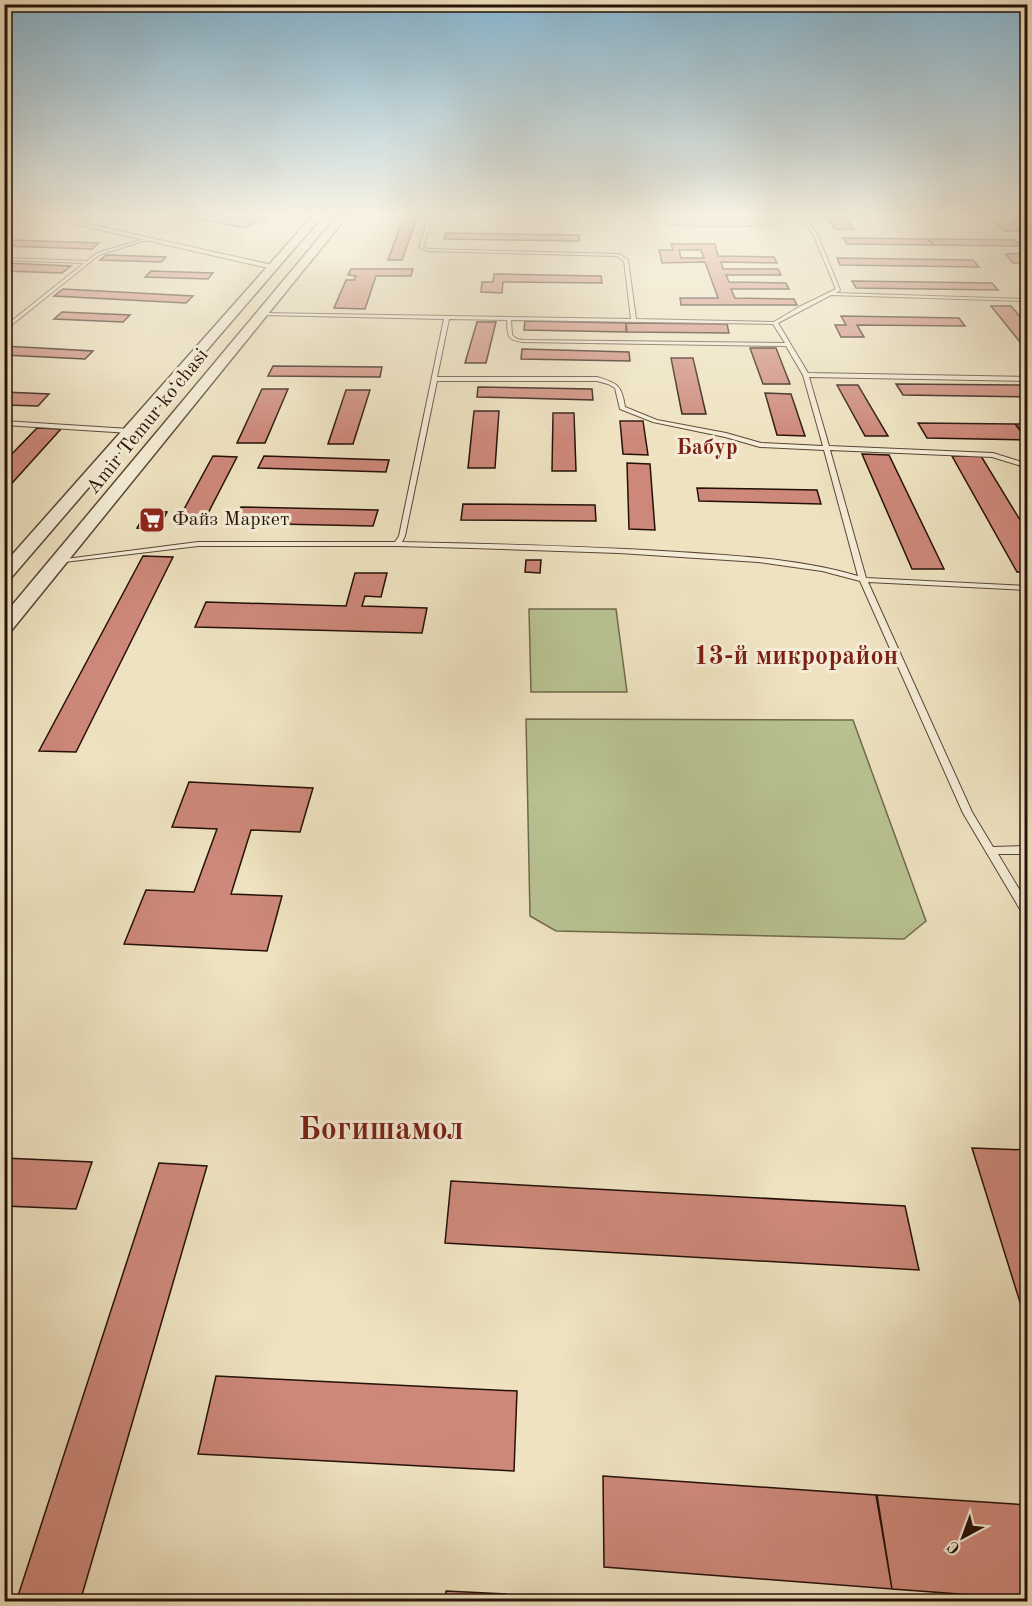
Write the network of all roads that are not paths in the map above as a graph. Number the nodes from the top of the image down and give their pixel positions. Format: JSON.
{"nodes":[{"id":1,"x":54,"y":289,"type":"edge"},
{"id":2,"x":253,"y":289,"type":"edge"},
{"id":3,"x":283,"y":289,"type":"edge"},
{"id":4,"x":630,"y":289,"type":"edge"},
{"id":5,"x":838,"y":289,"type":"edge"},
{"id":6,"x":833,"y":294,"type":"junction"},
{"id":7,"x":1028,"y":300,"type":"edge"},
{"id":8,"x":232,"y":313,"type":"junction"},
{"id":9,"x":263,"y":314,"type":"junction"},
{"id":10,"x":447,"y":317,"type":"junction"},
{"id":11,"x":509,"y":318,"type":"junction"},
{"id":12,"x":634,"y":321,"type":"junction"},
{"id":13,"x":775,"y":324,"type":"junction"},
{"id":14,"x":4,"y":330,"type":"edge"},
{"id":15,"x":789,"y":345,"type":"junction"},
{"id":16,"x":806,"y":375,"type":"junction"},
{"id":17,"x":434,"y":379,"type":"junction"},
{"id":18,"x":1028,"y":379,"type":"edge"},
{"id":19,"x":4,"y":423,"type":"edge"},
{"id":20,"x":130,"y":431,"type":"junction"},
{"id":21,"x":826,"y":448,"type":"junction"},
{"id":22,"x":1027,"y":466,"type":"edge"},
{"id":23,"x":397,"y":544,"type":"junction"},
{"id":24,"x":11,"y":561,"type":"edge"},
{"id":25,"x":58,"y":562,"type":"junction"},
{"id":26,"x":4,"y":575,"type":"edge"},
{"id":27,"x":863,"y":580,"type":"junction"},
{"id":28,"x":1028,"y":588,"type":"edge"},
{"id":29,"x":4,"y":627,"type":"edge"},
{"id":30,"x":1028,"y":850,"type":"edge"},
{"id":31,"x":992,"y":851,"type":"junction"},
{"id":32,"x":1028,"y":913,"type":"edge"}],
"edges":[{"from":1,"to":14,"type":"lane"},
{"from":2,"to":8,"type":"street","name":"Amir Temur koʻchasi"},
{"from":3,"to":9,"type":"street","name":"Amir Temur koʻchasi"},
{"from":4,"to":12,"type":"lane"},
{"from":5,"to":6,"type":"lane"},
{"from":6,"to":7,"type":"lane"},
{"from":6,"to":13,"type":"lane"},
{"from":8,"to":9,"type":"street"},
{"from":8,"to":20,"type":"street","name":"Amir Temur koʻchasi"},
{"from":9,"to":10,"type":"lane"},
{"from":9,"to":25,"type":"street","name":"Amir Temur koʻchasi"},
{"from":10,"to":11,"type":"lane"},
{"from":10,"to":17,"type":"lane"},
{"from":11,"to":12,"type":"lane"},
{"from":11,"to":15,"type":"lane"},
{"from":12,"to":13,"type":"lane"},
{"from":13,"to":15,"type":"lane"},
{"from":15,"to":16,"type":"lane"},
{"from":16,"to":18,"type":"lane"},
{"from":16,"to":21,"type":"lane"},
{"from":17,"to":21,"type":"lane"},
{"from":17,"to":23,"type":"lane"},
{"from":19,"to":20,"type":"lane"},
{"from":20,"to":24,"type":"street","name":"Amir Temur koʻchasi"},
{"from":21,"to":22,"type":"lane"},
{"from":21,"to":27,"type":"lane"},
{"from":23,"to":25,"type":"lane"},
{"from":23,"to":27,"type":"lane"},
{"from":24,"to":25,"type":"street"},
{"from":24,"to":26,"type":"street","name":"Amir Temur koʻchasi"},
{"from":25,"to":29,"type":"street","name":"Amir Temur koʻchasi"},
{"from":27,"to":28,"type":"lane"},
{"from":27,"to":31,"type":"lane"},
{"from":30,"to":31,"type":"lane"},
{"from":31,"to":32,"type":"lane"}]}
